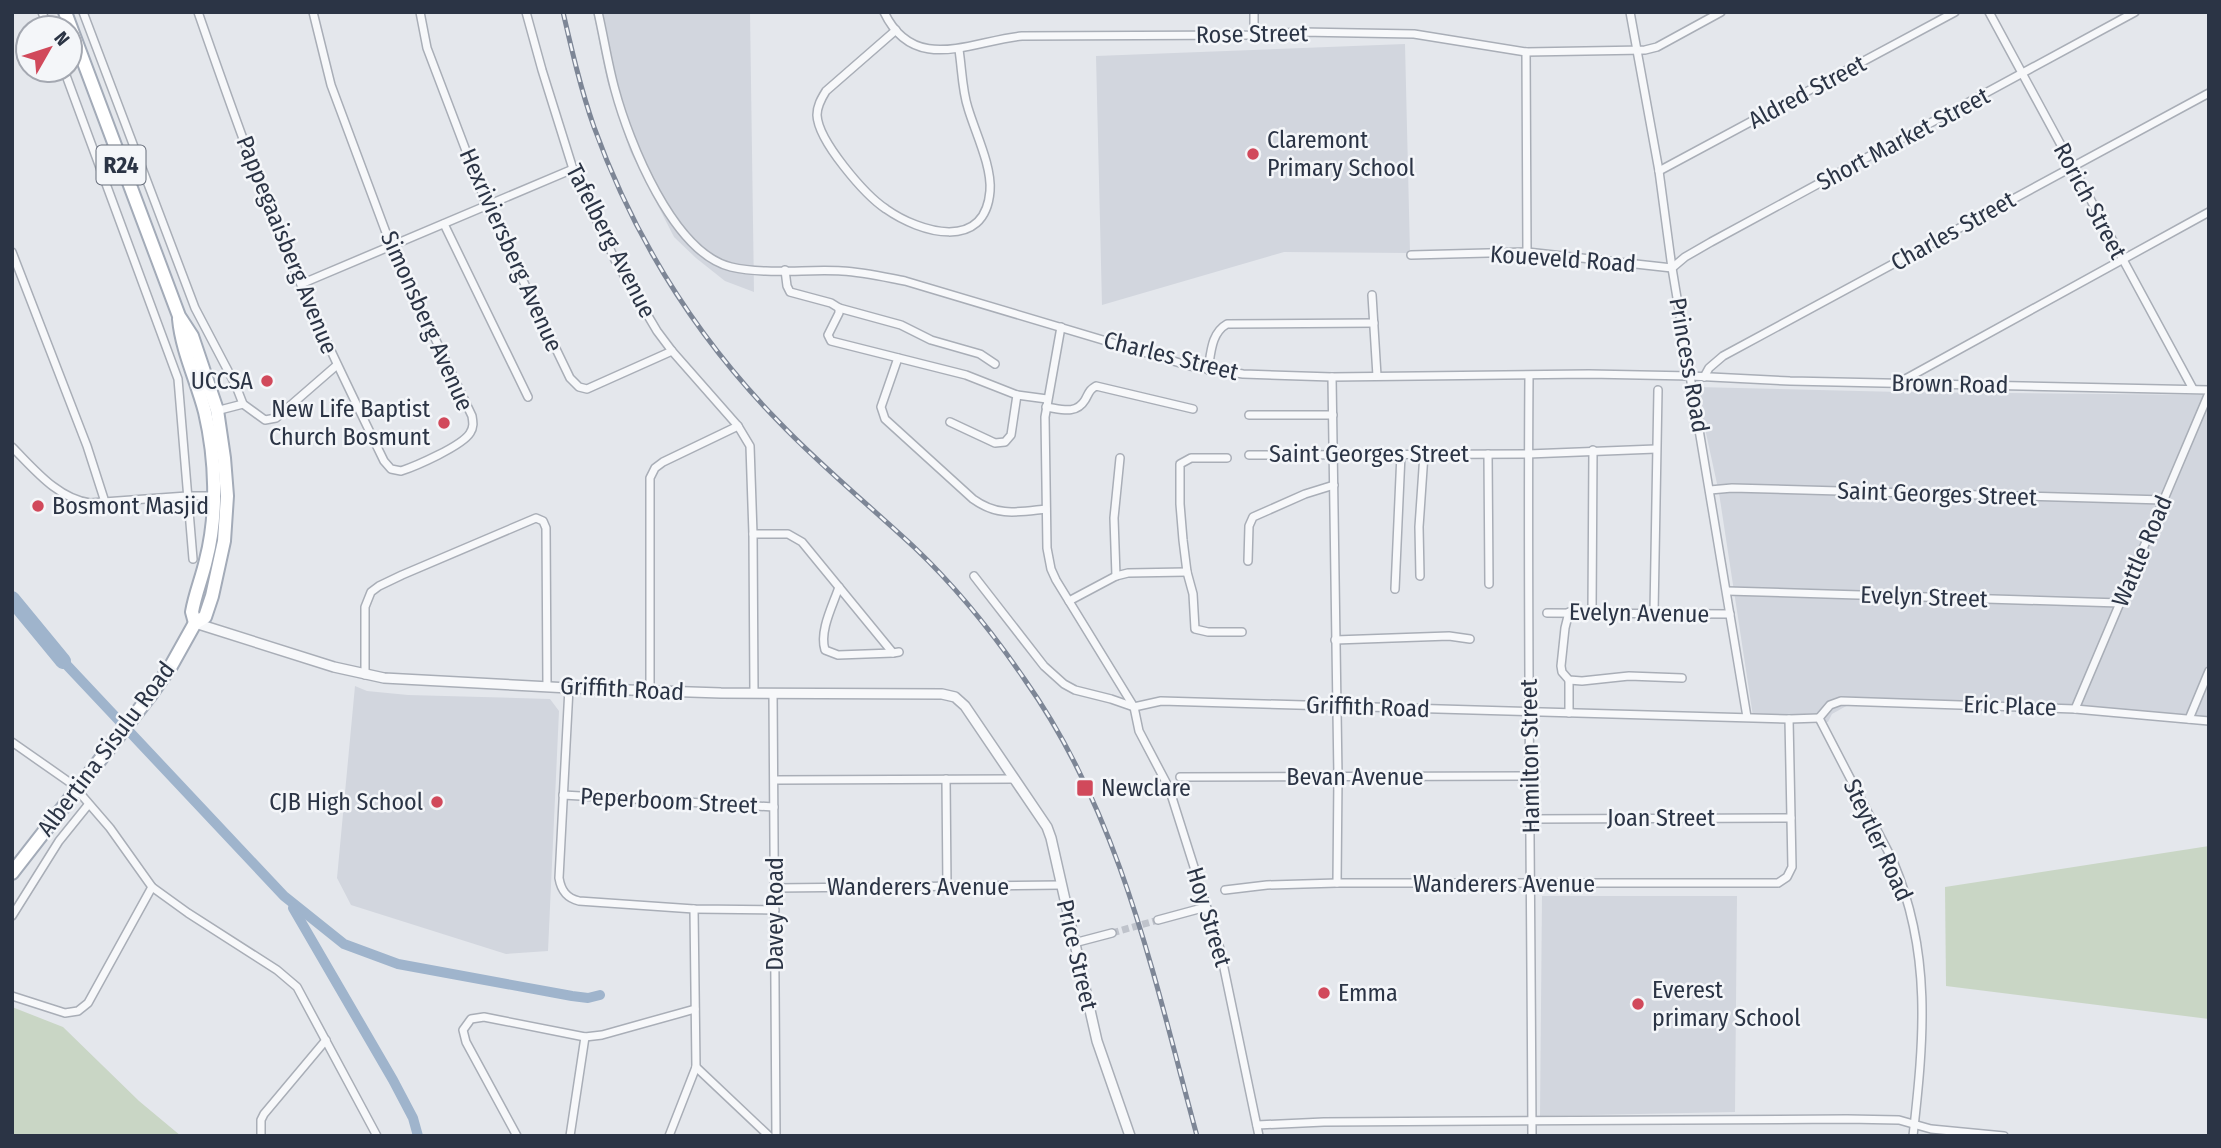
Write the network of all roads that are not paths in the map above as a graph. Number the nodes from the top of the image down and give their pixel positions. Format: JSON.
{"nodes":[{"id":1,"x":65,"y":12,"type":"edge"},
{"id":2,"x":83,"y":12,"type":"edge"},
{"id":3,"x":198,"y":12,"type":"edge"},
{"id":4,"x":313,"y":12,"type":"edge"},
{"id":5,"x":420,"y":12,"type":"edge"},
{"id":6,"x":526,"y":12,"type":"edge"},
{"id":7,"x":598,"y":12,"type":"edge"},
{"id":8,"x":884,"y":12,"type":"edge"},
{"id":9,"x":1254,"y":12,"type":"edge"},
{"id":10,"x":1630,"y":12,"type":"edge"},
{"id":11,"x":1721,"y":12,"type":"edge"},
{"id":12,"x":1955,"y":12,"type":"edge"},
{"id":13,"x":1989,"y":12,"type":"edge"},
{"id":14,"x":2135,"y":12,"type":"edge"},
{"id":15,"x":896,"y":30,"type":"junction"},
{"id":16,"x":1254,"y":35,"type":"junction"},
{"id":17,"x":959,"y":50,"type":"junction"},
{"id":18,"x":1636,"y":50,"type":"junction"},
{"id":19,"x":1527,"y":52,"type":"junction"},
{"id":20,"x":2022,"y":74,"type":"junction"},
{"id":21,"x":69,"y":84,"type":"edge"},
{"id":22,"x":2209,"y":93,"type":"edge"},
{"id":23,"x":2072,"y":166,"type":"junction"},
{"id":24,"x":573,"y":169,"type":"junction"},
{"id":25,"x":1659,"y":171,"type":"junction"},
{"id":26,"x":487,"y":205,"type":"junction"},
{"id":27,"x":2209,"y":212,"type":"edge"},
{"id":28,"x":444,"y":224,"type":"junction"},
{"id":29,"x":391,"y":246,"type":"junction"},
{"id":30,"x":12,"y":252,"type":"edge"},
{"id":31,"x":1527,"y":252,"type":"junction"},
{"id":32,"x":1411,"y":255,"type":"dead end"},
{"id":33,"x":2121,"y":259,"type":"junction"},
{"id":34,"x":1672,"y":268,"type":"junction"},
{"id":35,"x":785,"y":270,"type":"junction"},
{"id":36,"x":301,"y":285,"type":"junction"},
{"id":37,"x":1372,"y":295,"type":"dead end"},
{"id":38,"x":839,"y":308,"type":"junction"},
{"id":39,"x":1374,"y":323,"type":"junction"},
{"id":40,"x":1061,"y":327,"type":"junction"},
{"id":41,"x":672,"y":351,"type":"junction"},
{"id":42,"x":898,"y":358,"type":"junction"},
{"id":43,"x":995,"y":364,"type":"dead end"},
{"id":44,"x":337,"y":365,"type":"junction"},
{"id":45,"x":1208,"y":370,"type":"junction"},
{"id":46,"x":1377,"y":376,"type":"junction"},
{"id":47,"x":1529,"y":376,"type":"junction"},
{"id":48,"x":1691,"y":376,"type":"junction"},
{"id":49,"x":1332,"y":377,"type":"junction"},
{"id":50,"x":1704,"y":377,"type":"junction"},
{"id":51,"x":1898,"y":383,"type":"junction"},
{"id":52,"x":2193,"y":389,"type":"junction"},
{"id":53,"x":1658,"y":390,"type":"dead end"},
{"id":54,"x":2209,"y":392,"type":"edge"},
{"id":55,"x":1017,"y":395,"type":"junction"},
{"id":56,"x":528,"y":397,"type":"dead end"},
{"id":57,"x":1047,"y":403,"type":"junction"},
{"id":58,"x":243,"y":404,"type":"junction"},
{"id":59,"x":1194,"y":408,"type":"dead end"},
{"id":60,"x":211,"y":412,"type":"junction"},
{"id":61,"x":1249,"y":415,"type":"dead end"},
{"id":62,"x":1333,"y":415,"type":"junction"},
{"id":63,"x":950,"y":422,"type":"dead end"},
{"id":64,"x":738,"y":426,"type":"junction"},
{"id":65,"x":12,"y":447,"type":"edge"},
{"id":66,"x":1656,"y":449,"type":"junction"},
{"id":67,"x":1593,"y":450,"type":"junction"},
{"id":68,"x":1401,"y":454,"type":"junction"},
{"id":69,"x":1424,"y":454,"type":"junction"},
{"id":70,"x":1488,"y":454,"type":"junction"},
{"id":71,"x":1528,"y":454,"type":"junction"},
{"id":72,"x":1250,"y":455,"type":"dead end"},
{"id":73,"x":1333,"y":455,"type":"junction"},
{"id":74,"x":1120,"y":458,"type":"dead end"},
{"id":75,"x":1227,"y":458,"type":"dead end"},
{"id":76,"x":1334,"y":485,"type":"junction"},
{"id":77,"x":1710,"y":490,"type":"junction"},
{"id":78,"x":187,"y":496,"type":"junction"},
{"id":79,"x":220,"y":496,"type":"junction"},
{"id":80,"x":2164,"y":500,"type":"junction"},
{"id":81,"x":106,"y":502,"type":"junction"},
{"id":82,"x":1046,"y":509,"type":"junction"},
{"id":83,"x":753,"y":534,"type":"junction"},
{"id":84,"x":192,"y":559,"type":"dead end"},
{"id":85,"x":1248,"y":561,"type":"dead end"},
{"id":86,"x":1187,"y":572,"type":"junction"},
{"id":87,"x":974,"y":576,"type":"dead end"},
{"id":88,"x":1116,"y":576,"type":"junction"},
{"id":89,"x":1420,"y":576,"type":"dead end"},
{"id":90,"x":1489,"y":584,"type":"dead end"},
{"id":91,"x":839,"y":587,"type":"junction"},
{"id":92,"x":1395,"y":589,"type":"dead end"},
{"id":93,"x":1727,"y":592,"type":"junction"},
{"id":94,"x":1069,"y":601,"type":"junction"},
{"id":95,"x":2120,"y":603,"type":"junction"},
{"id":96,"x":1547,"y":612,"type":"dead end"},
{"id":97,"x":1569,"y":612,"type":"junction"},
{"id":98,"x":1592,"y":612,"type":"junction"},
{"id":99,"x":1654,"y":613,"type":"junction"},
{"id":100,"x":1730,"y":614,"type":"junction"},
{"id":101,"x":195,"y":623,"type":"junction"},
{"id":102,"x":1242,"y":632,"type":"dead end"},
{"id":103,"x":1470,"y":639,"type":"dead end"},
{"id":104,"x":1335,"y":640,"type":"junction"},
{"id":105,"x":2209,"y":671,"type":"edge"},
{"id":106,"x":365,"y":675,"type":"junction"},
{"id":107,"x":1682,"y":678,"type":"dead end"},
{"id":108,"x":1569,"y":680,"type":"junction"},
{"id":109,"x":547,"y":685,"type":"junction"},
{"id":110,"x":569,"y":688,"type":"junction"},
{"id":111,"x":650,"y":691,"type":"junction"},
{"id":112,"x":754,"y":693,"type":"junction"},
{"id":113,"x":773,"y":693,"type":"junction"},
{"id":114,"x":1134,"y":707,"type":"junction"},
{"id":115,"x":1336,"y":707,"type":"junction"},
{"id":116,"x":2075,"y":709,"type":"junction"},
{"id":117,"x":1529,"y":712,"type":"junction"},
{"id":118,"x":1569,"y":713,"type":"junction"},
{"id":119,"x":1747,"y":717,"type":"junction"},
{"id":120,"x":1819,"y":718,"type":"junction"},
{"id":121,"x":1788,"y":719,"type":"junction"},
{"id":122,"x":2189,"y":719,"type":"junction"},
{"id":123,"x":2209,"y":721,"type":"edge"},
{"id":124,"x":12,"y":742,"type":"edge"},
{"id":125,"x":1530,"y":776,"type":"junction"},
{"id":126,"x":1180,"y":777,"type":"dead end"},
{"id":127,"x":1338,"y":777,"type":"junction"},
{"id":128,"x":946,"y":779,"type":"junction"},
{"id":129,"x":1015,"y":779,"type":"junction"},
{"id":130,"x":775,"y":780,"type":"junction"},
{"id":131,"x":77,"y":790,"type":"junction"},
{"id":132,"x":563,"y":796,"type":"junction"},
{"id":133,"x":89,"y":805,"type":"junction"},
{"id":134,"x":774,"y":807,"type":"junction"},
{"id":135,"x":1791,"y":818,"type":"junction"},
{"id":136,"x":1531,"y":819,"type":"junction"},
{"id":137,"x":12,"y":873,"type":"edge"},
{"id":138,"x":1337,"y":883,"type":"junction"},
{"id":139,"x":1532,"y":884,"type":"junction"},
{"id":140,"x":1061,"y":885,"type":"junction"},
{"id":141,"x":152,"y":887,"type":"junction"},
{"id":142,"x":947,"y":887,"type":"junction"},
{"id":143,"x":775,"y":888,"type":"junction"},
{"id":144,"x":1226,"y":890,"type":"dead end"},
{"id":145,"x":1206,"y":907,"type":"junction"},
{"id":146,"x":694,"y":909,"type":"junction"},
{"id":147,"x":775,"y":910,"type":"junction"},
{"id":148,"x":12,"y":916,"type":"edge"},
{"id":149,"x":1158,"y":920,"type":"tunnel mouth"},
{"id":150,"x":1112,"y":933,"type":"tunnel mouth"},
{"id":151,"x":1074,"y":943,"type":"junction"},
{"id":152,"x":12,"y":996,"type":"edge"},
{"id":153,"x":695,"y":1009,"type":"junction"},
{"id":154,"x":585,"y":1037,"type":"junction"},
{"id":155,"x":326,"y":1040,"type":"junction"},
{"id":156,"x":696,"y":1068,"type":"junction"},
{"id":157,"x":1532,"y":1121,"type":"junction"},
{"id":158,"x":1914,"y":1124,"type":"junction"},
{"id":159,"x":1257,"y":1125,"type":"junction"},
{"id":160,"x":261,"y":1136,"type":"edge"},
{"id":161,"x":377,"y":1136,"type":"edge"},
{"id":162,"x":517,"y":1136,"type":"edge"},
{"id":163,"x":570,"y":1136,"type":"edge"},
{"id":164,"x":669,"y":1136,"type":"edge"},
{"id":165,"x":769,"y":1136,"type":"edge"},
{"id":166,"x":776,"y":1136,"type":"edge"},
{"id":167,"x":1130,"y":1136,"type":"edge"},
{"id":168,"x":1259,"y":1136,"type":"edge"},
{"id":169,"x":1532,"y":1136,"type":"edge"},
{"id":170,"x":1913,"y":1136,"type":"edge"},
{"id":171,"x":2004,"y":1136,"type":"edge"}],
"edges":[{"from":1,"to":60,"type":"main road","name":"Albertina Sisulu Road","number":"R24"},
{"from":2,"to":58,"type":"street"},
{"from":3,"to":36,"type":"street","name":"Pappegaaisberg Avenue"},
{"from":4,"to":29,"type":"street","name":"Simonsberg Avenue"},
{"from":5,"to":26,"type":"street","name":"Hexriviersberg Avenue"},
{"from":6,"to":24,"type":"street","name":"Tafelberg Avenue"},
{"from":7,"to":35,"type":"street","name":"Charles Street"},
{"from":8,"to":15,"type":"street","name":"Rose Street"},
{"from":9,"to":16,"type":"street"},
{"from":10,"to":18,"type":"street","name":"Princess Road"},
{"from":11,"to":18,"type":"street","name":"Rose Street"},
{"from":12,"to":25,"type":"street","name":"Aldred Street"},
{"from":13,"to":20,"type":"street","name":"Rorich Street"},
{"from":14,"to":20,"type":"street","name":"Short Market Street"},
{"from":15,"to":17,"type":"street","name":"Rose Street"},
{"from":15,"to":17,"type":"street"},
{"from":16,"to":17,"type":"street","name":"Rose Street"},
{"from":16,"to":19,"type":"street","name":"Rose Street"},
{"from":18,"to":19,"type":"street","name":"Rose Street"},
{"from":18,"to":25,"type":"street","name":"Princess Road"},
{"from":19,"to":31,"type":"street"},
{"from":20,"to":23,"type":"street","name":"Rorich Street"},
{"from":20,"to":34,"type":"street","name":"Short Market Street"},
{"from":21,"to":78,"type":"street"},
{"from":22,"to":23,"type":"street","name":"Charles Street"},
{"from":23,"to":33,"type":"street","name":"Rorich Street"},
{"from":23,"to":50,"type":"street","name":"Charles Street"},
{"from":24,"to":26,"type":"street"},
{"from":24,"to":41,"type":"street","name":"Tafelberg Avenue"},
{"from":25,"to":34,"type":"street","name":"Princess Road"},
{"from":26,"to":28,"type":"street"},
{"from":26,"to":41,"type":"street","name":"Hexriviersberg Avenue"},
{"from":27,"to":33,"type":"street"},
{"from":28,"to":29,"type":"street"},
{"from":28,"to":56,"type":"street"},
{"from":29,"to":36,"type":"street"},
{"from":29,"to":44,"type":"street","name":"Simonsberg Avenue"},
{"from":30,"to":81,"type":"street"},
{"from":31,"to":32,"type":"street","name":"Koueveld Road"},
{"from":31,"to":34,"type":"street","name":"Koueveld Road"},
{"from":33,"to":51,"type":"street"},
{"from":33,"to":52,"type":"street","name":"Rorich Street"},
{"from":34,"to":48,"type":"street","name":"Princess Road"},
{"from":35,"to":38,"type":"street"},
{"from":35,"to":40,"type":"street","name":"Charles Street"},
{"from":36,"to":44,"type":"street","name":"Pappegaaisberg Avenue"},
{"from":37,"to":39,"type":"street"},
{"from":38,"to":42,"type":"street"},
{"from":38,"to":43,"type":"street"},
{"from":39,"to":45,"type":"street"},
{"from":39,"to":46,"type":"street"},
{"from":40,"to":45,"type":"street","name":"Charles Street"},
{"from":40,"to":57,"type":"street","name":"Hoy Street"},
{"from":41,"to":64,"type":"street","name":"Tafelberg Avenue"},
{"from":42,"to":55,"type":"street"},
{"from":42,"to":82,"type":"street"},
{"from":44,"to":58,"type":"street","name":"Pappegaaisberg Avenue"},
{"from":45,"to":49,"type":"street","name":"Charles Street"},
{"from":46,"to":47,"type":"street","name":"Charles Street"},
{"from":46,"to":49,"type":"street","name":"Charles Street"},
{"from":47,"to":48,"type":"street","name":"Charles Street"},
{"from":47,"to":71,"type":"street","name":"Hamilton Street"},
{"from":48,"to":50,"type":"street","name":"Brown Road"},
{"from":48,"to":77,"type":"street","name":"Princess Road"},
{"from":49,"to":62,"type":"street"},
{"from":50,"to":51,"type":"street","name":"Brown Road"},
{"from":51,"to":52,"type":"street","name":"Brown Road"},
{"from":52,"to":54,"type":"street","name":"Brown Road"},
{"from":53,"to":66,"type":"street"},
{"from":54,"to":80,"type":"street","name":"Wattle Road"},
{"from":55,"to":57,"type":"street"},
{"from":55,"to":63,"type":"street"},
{"from":57,"to":59,"type":"street"},
{"from":57,"to":82,"type":"street","name":"Hoy Street"},
{"from":58,"to":60,"type":"street"},
{"from":60,"to":79,"type":"main road","name":"Albertina Sisulu Road","number":"R24"},
{"from":61,"to":62,"type":"street"},
{"from":62,"to":73,"type":"street"},
{"from":64,"to":83,"type":"street","name":"Tafelberg Avenue"},
{"from":64,"to":111,"type":"street"},
{"from":65,"to":81,"type":"street"},
{"from":66,"to":67,"type":"street","name":"Saint Georges Street"},
{"from":66,"to":99,"type":"street"},
{"from":67,"to":71,"type":"street","name":"Saint Georges Street"},
{"from":67,"to":98,"type":"street"},
{"from":68,"to":69,"type":"street","name":"Saint Georges Street"},
{"from":68,"to":73,"type":"street","name":"Saint Georges Street"},
{"from":68,"to":92,"type":"street"},
{"from":69,"to":70,"type":"street","name":"Saint Georges Street"},
{"from":69,"to":89,"type":"street"},
{"from":70,"to":71,"type":"street","name":"Saint Georges Street"},
{"from":70,"to":90,"type":"street"},
{"from":71,"to":117,"type":"street","name":"Hamilton Street"},
{"from":72,"to":73,"type":"street","name":"Saint Georges Street"},
{"from":73,"to":76,"type":"street"},
{"from":74,"to":88,"type":"street"},
{"from":75,"to":86,"type":"street"},
{"from":76,"to":85,"type":"street"},
{"from":76,"to":104,"type":"street"},
{"from":77,"to":80,"type":"street","name":"Saint Georges Street"},
{"from":77,"to":93,"type":"street","name":"Princess Road"},
{"from":78,"to":79,"type":"street"},
{"from":78,"to":81,"type":"street"},
{"from":78,"to":84,"type":"street"},
{"from":79,"to":101,"type":"main road","name":"Albertina Sisulu Road","number":"R24"},
{"from":80,"to":95,"type":"street","name":"Wattle Road"},
{"from":82,"to":94,"type":"street","name":"Hoy Street"},
{"from":83,"to":91,"type":"street"},
{"from":83,"to":112,"type":"street","name":"Tafelberg Avenue"},
{"from":86,"to":88,"type":"street"},
{"from":86,"to":102,"type":"street"},
{"from":87,"to":114,"type":"street","name":"Griffith Road"},
{"from":88,"to":94,"type":"street"},
{"from":91,"to":91,"type":"street"},
{"from":93,"to":95,"type":"street","name":"Evelyn Street"},
{"from":93,"to":100,"type":"street","name":"Princess Road"},
{"from":94,"to":114,"type":"street","name":"Hoy Street"},
{"from":95,"to":116,"type":"street","name":"Wattle Road"},
{"from":96,"to":97,"type":"street","name":"Evelyn Avenue"},
{"from":97,"to":98,"type":"street","name":"Evelyn Avenue"},
{"from":97,"to":108,"type":"street"},
{"from":98,"to":99,"type":"street","name":"Evelyn Avenue"},
{"from":99,"to":100,"type":"street","name":"Evelyn Avenue"},
{"from":100,"to":119,"type":"street","name":"Princess Road"},
{"from":101,"to":106,"type":"street","name":"Griffith Road"},
{"from":101,"to":131,"type":"main road","name":"Albertina Sisulu Road","number":"R24"},
{"from":103,"to":104,"type":"street"},
{"from":104,"to":115,"type":"street"},
{"from":105,"to":122,"type":"street"},
{"from":106,"to":109,"type":"street","name":"Griffith Road"},
{"from":106,"to":109,"type":"street"},
{"from":107,"to":108,"type":"street"},
{"from":108,"to":118,"type":"street"},
{"from":109,"to":110,"type":"street","name":"Griffith Road"},
{"from":110,"to":111,"type":"street","name":"Griffith Road"},
{"from":110,"to":132,"type":"street"},
{"from":111,"to":112,"type":"street","name":"Griffith Road"},
{"from":112,"to":113,"type":"street","name":"Griffith Road"},
{"from":113,"to":129,"type":"street","name":"Griffith Road"},
{"from":113,"to":130,"type":"street","name":"Davey Road"},
{"from":114,"to":115,"type":"street","name":"Griffith Road"},
{"from":114,"to":145,"type":"street","name":"Hoy Street"},
{"from":115,"to":117,"type":"street","name":"Griffith Road"},
{"from":115,"to":127,"type":"street"},
{"from":116,"to":120,"type":"street","name":"Eric Place"},
{"from":116,"to":122,"type":"street","name":"Eric Place"},
{"from":117,"to":118,"type":"street","name":"Griffith Road"},
{"from":117,"to":125,"type":"street","name":"Hamilton Street"},
{"from":118,"to":119,"type":"street","name":"Griffith Road"},
{"from":119,"to":121,"type":"street","name":"Griffith Road"},
{"from":120,"to":121,"type":"street","name":"Griffith Road"},
{"from":120,"to":158,"type":"street","name":"Steytler Road"},
{"from":121,"to":135,"type":"street"},
{"from":122,"to":123,"type":"street","name":"Eric Place"},
{"from":124,"to":131,"type":"street"},
{"from":125,"to":127,"type":"street","name":"Bevan Avenue"},
{"from":125,"to":136,"type":"street","name":"Hamilton Street"},
{"from":126,"to":127,"type":"street","name":"Bevan Avenue"},
{"from":127,"to":138,"type":"street"},
{"from":128,"to":129,"type":"street"},
{"from":128,"to":130,"type":"street"},
{"from":128,"to":142,"type":"street"},
{"from":129,"to":140,"type":"street","name":"Price Street"},
{"from":130,"to":134,"type":"street","name":"Davey Road"},
{"from":131,"to":133,"type":"street"},
{"from":131,"to":137,"type":"main road","name":"Albertina Sisulu Road","number":"R24"},
{"from":132,"to":134,"type":"street","name":"Peperboom Street"},
{"from":132,"to":146,"type":"street"},
{"from":133,"to":141,"type":"street"},
{"from":133,"to":148,"type":"street","name":"Albertina Sisulu Road"},
{"from":134,"to":143,"type":"street","name":"Davey Road"},
{"from":135,"to":136,"type":"street","name":"Joan Street"},
{"from":135,"to":139,"type":"street","name":"Wanderers Avenue"},
{"from":136,"to":139,"type":"street","name":"Hamilton Street"},
{"from":138,"to":139,"type":"street","name":"Wanderers Avenue"},
{"from":138,"to":144,"type":"street","name":"Wanderers Avenue"},
{"from":139,"to":157,"type":"street","name":"Hamilton Street"},
{"from":140,"to":142,"type":"street","name":"Wanderers Avenue"},
{"from":140,"to":151,"type":"street","name":"Price Street"},
{"from":141,"to":152,"type":"street"},
{"from":141,"to":155,"type":"street"},
{"from":142,"to":143,"type":"street","name":"Wanderers Avenue"},
{"from":143,"to":147,"type":"street","name":"Davey Road"},
{"from":145,"to":149,"type":"street"},
{"from":145,"to":159,"type":"street","name":"Hoy Street"},
{"from":146,"to":147,"type":"street"},
{"from":146,"to":153,"type":"street"},
{"from":147,"to":166,"type":"street","name":"Davey Road"},
{"from":150,"to":151,"type":"street"},
{"from":151,"to":167,"type":"street","name":"Price Street"},
{"from":153,"to":154,"type":"street"},
{"from":153,"to":156,"type":"street"},
{"from":154,"to":162,"type":"street"},
{"from":154,"to":163,"type":"street"},
{"from":155,"to":160,"type":"street"},
{"from":155,"to":161,"type":"street"},
{"from":156,"to":164,"type":"street"},
{"from":156,"to":165,"type":"street"},
{"from":157,"to":158,"type":"street"},
{"from":157,"to":159,"type":"street"},
{"from":157,"to":169,"type":"street","name":"Hamilton Street"},
{"from":158,"to":170,"type":"street","name":"Steytler Road"},
{"from":158,"to":171,"type":"street"},
{"from":159,"to":168,"type":"street","name":"Hoy Street"}]}
